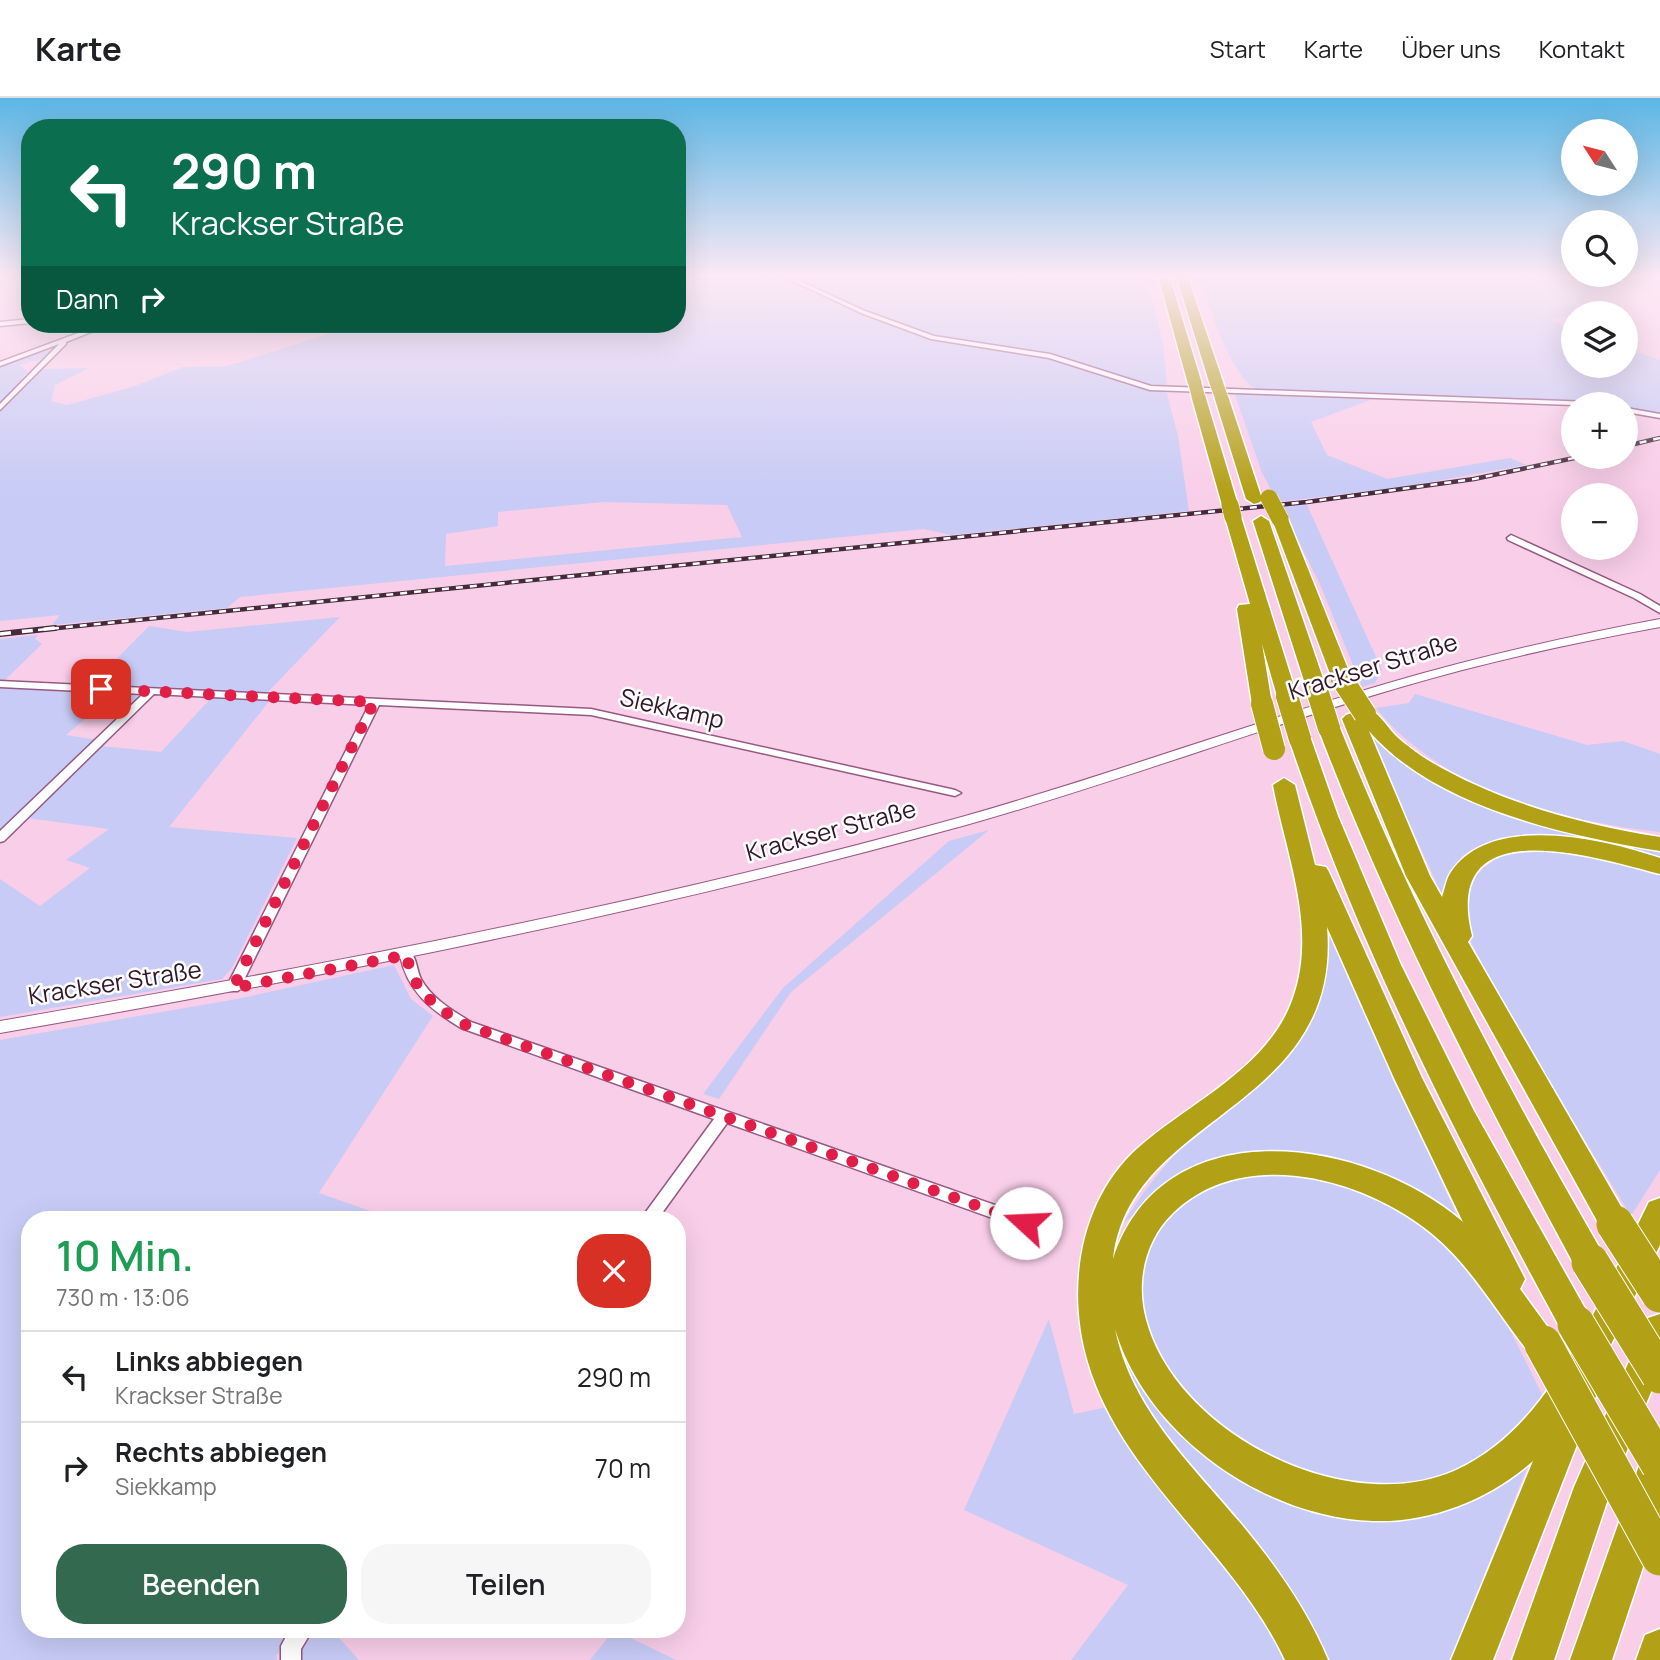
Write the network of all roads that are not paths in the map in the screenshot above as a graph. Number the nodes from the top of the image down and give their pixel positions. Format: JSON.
{"nodes":[{"id":1,"x":44,"y":348,"type":"edge"},
{"id":2,"x":58,"y":348,"type":"edge"},
{"id":3,"x":997,"y":348,"type":"edge"},
{"id":4,"x":1185,"y":348,"type":"edge"},
{"id":5,"x":1205,"y":348,"type":"edge"},
{"id":6,"x":0,"y":364,"type":"edge"},
{"id":7,"x":1561,"y":403,"type":"edge"},
{"id":8,"x":0,"y":408,"type":"edge"},
{"id":9,"x":1638,"y":412,"type":"edge"},
{"id":10,"x":1660,"y":416,"type":"edge"},
{"id":11,"x":1270,"y":520,"type":"junction"},
{"id":12,"x":1511,"y":538,"type":"dead end"},
{"id":13,"x":1243,"y":552,"type":"junction"},
{"id":14,"x":1660,"y":610,"type":"edge"},
{"id":15,"x":1660,"y":623,"type":"edge"},
{"id":16,"x":0,"y":684,"type":"edge"},
{"id":17,"x":152,"y":691,"type":"junction"},
{"id":18,"x":374,"y":702,"type":"junction"},
{"id":19,"x":1349,"y":720,"type":"junction"},
{"id":20,"x":1287,"y":744,"type":"junction"},
{"id":21,"x":1284,"y":785,"type":"junction"},
{"id":22,"x":955,"y":793,"type":"dead end"},
{"id":23,"x":0,"y":838,"type":"edge"},
{"id":24,"x":1660,"y":844,"type":"edge"},
{"id":25,"x":1660,"y":866,"type":"edge"},
{"id":26,"x":407,"y":955,"type":"junction"},
{"id":27,"x":1466,"y":964,"type":"junction"},
{"id":28,"x":233,"y":988,"type":"junction"},
{"id":29,"x":0,"y":1027,"type":"edge"},
{"id":30,"x":724,"y":1116,"type":"junction"},
{"id":31,"x":655,"y":1211,"type":"edge"},
{"id":32,"x":1660,"y":1211,"type":"edge"},
{"id":33,"x":1026,"y":1223,"type":"dead end"},
{"id":34,"x":1660,"y":1294,"type":"edge"},
{"id":35,"x":1591,"y":1322,"type":"junction"},
{"id":36,"x":1660,"y":1329,"type":"edge"},
{"id":37,"x":1542,"y":1344,"type":"junction"},
{"id":38,"x":1660,"y":1375,"type":"edge"},
{"id":39,"x":1660,"y":1462,"type":"edge"},
{"id":40,"x":1660,"y":1557,"type":"edge"},
{"id":41,"x":297,"y":1638,"type":"edge"},
{"id":42,"x":1660,"y":1650,"type":"edge"},
{"id":43,"x":291,"y":1660,"type":"edge"},
{"id":44,"x":1307,"y":1660,"type":"edge"},
{"id":45,"x":1472,"y":1660,"type":"edge"},
{"id":46,"x":1533,"y":1660,"type":"edge"},
{"id":47,"x":1591,"y":1660,"type":"edge"},
{"id":48,"x":1657,"y":1660,"type":"edge"}],
"edges":[{"from":1,"to":6,"type":"street"},
{"from":2,"to":8,"type":"street"},
{"from":3,"to":7,"type":"street"},
{"from":4,"to":13,"type":"highway"},
{"from":5,"to":11,"type":"highway"},
{"from":9,"to":10,"type":"street"},
{"from":11,"to":19,"type":"highway"},
{"from":11,"to":19,"type":"highway","bridge":true},
{"from":12,"to":14,"type":"street"},
{"from":13,"to":20,"type":"highway","bridge":true},
{"from":13,"to":20,"type":"highway","bridge":true},
{"from":15,"to":26,"type":"street","name":"Krackser Straße"},
{"from":16,"to":17,"type":"street","name":"Siekkamp"},
{"from":17,"to":18,"type":"street","name":"Siekkamp"},
{"from":17,"to":23,"type":"street"},
{"from":18,"to":22,"type":"street","name":"Siekkamp"},
{"from":18,"to":28,"type":"street"},
{"from":19,"to":24,"type":"highway"},
{"from":19,"to":27,"type":"highway"},
{"from":19,"to":38,"type":"highway","bridge":true},
{"from":20,"to":21,"type":"highway"},
{"from":20,"to":35,"type":"highway"},
{"from":21,"to":37,"type":"highway"},
{"from":21,"to":44,"type":"highway"},
{"from":25,"to":27,"type":"highway"},
{"from":26,"to":28,"type":"street","name":"Krackser Straße"},
{"from":26,"to":30,"type":"street"},
{"from":27,"to":34,"type":"highway","bridge":true},
{"from":28,"to":29,"type":"street","name":"Krackser Straße"},
{"from":30,"to":31,"type":"street"},
{"from":30,"to":33,"type":"street"},
{"from":32,"to":35,"type":"highway"},
{"from":35,"to":37,"type":"highway"},
{"from":35,"to":39,"type":"highway","bridge":true},
{"from":35,"to":45,"type":"highway"},
{"from":36,"to":46,"type":"highway"},
{"from":37,"to":40,"type":"highway","bridge":true},
{"from":39,"to":47,"type":"highway"},
{"from":41,"to":43,"type":"street"},
{"from":42,"to":48,"type":"highway"}]}
